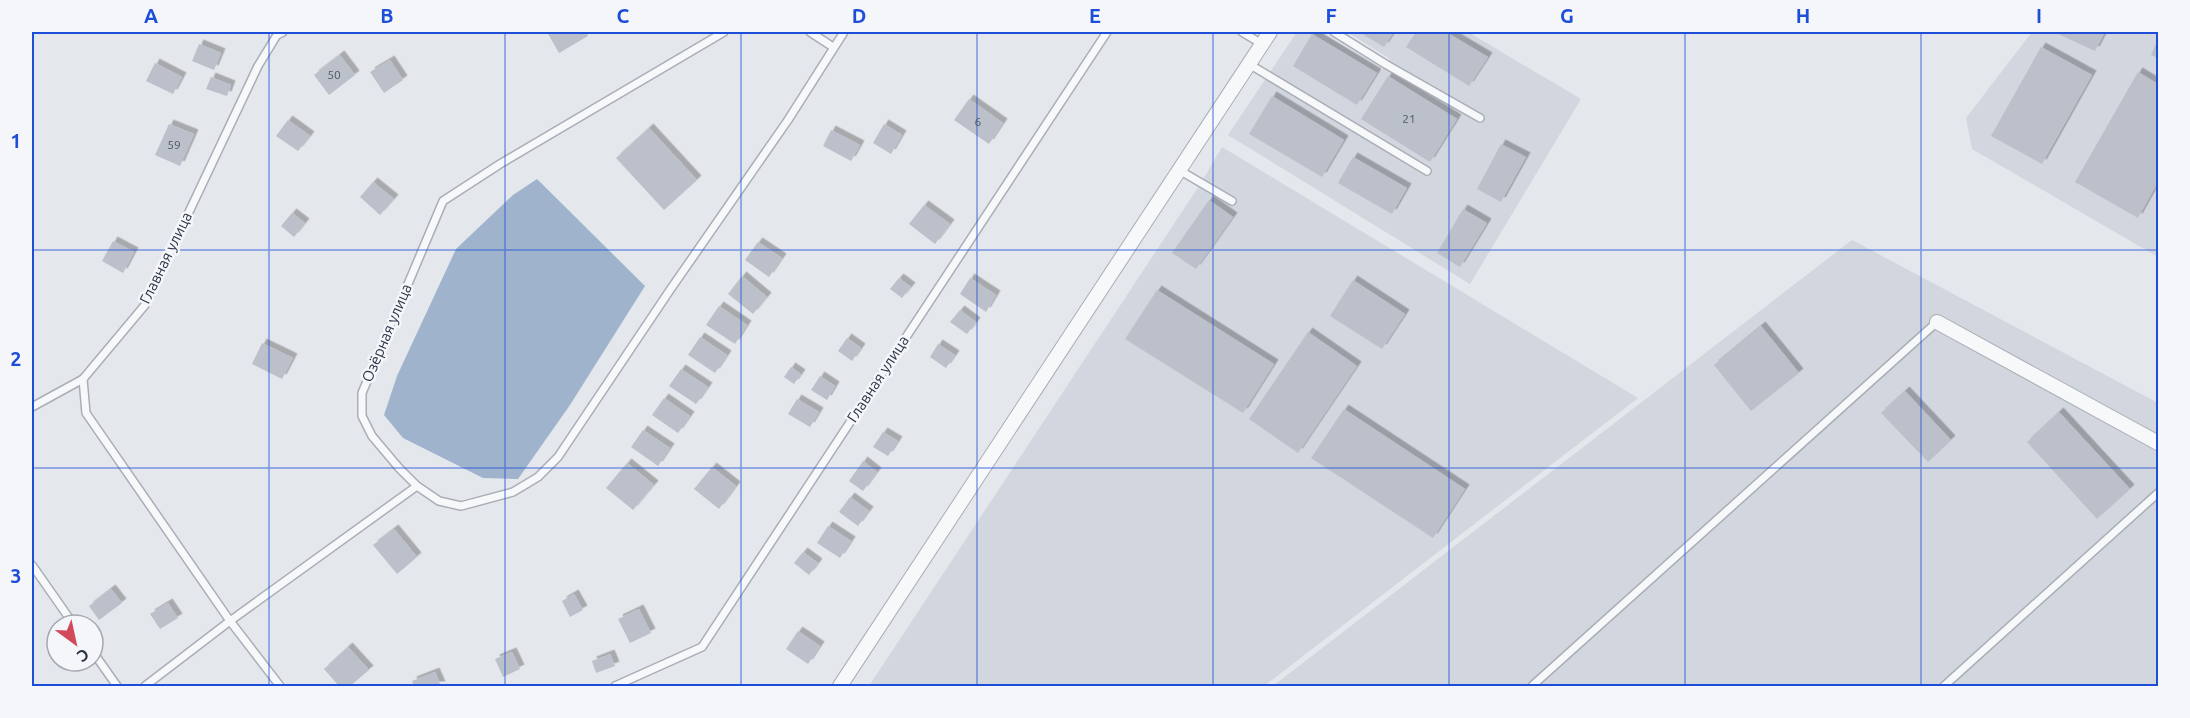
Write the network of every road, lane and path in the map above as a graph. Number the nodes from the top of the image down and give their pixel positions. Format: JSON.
{"nodes":[{"id":1,"x":283,"y":32,"type":"edge"},
{"id":2,"x":724,"y":32,"type":"edge"},
{"id":3,"x":810,"y":32,"type":"edge"},
{"id":4,"x":844,"y":32,"type":"edge"},
{"id":5,"x":1107,"y":32,"type":"edge"},
{"id":6,"x":1242,"y":32,"type":"edge"},
{"id":7,"x":1334,"y":32,"type":"edge"},
{"id":8,"x":1266,"y":38,"type":"edge"},
{"id":9,"x":833,"y":47,"type":"junction"},
{"id":10,"x":1249,"y":64,"type":"junction"},
{"id":11,"x":1480,"y":118,"type":"dead end"},
{"id":12,"x":1179,"y":170,"type":"junction"},
{"id":13,"x":1427,"y":171,"type":"dead end"},
{"id":14,"x":1232,"y":201,"type":"dead end"},
{"id":15,"x":1936,"y":322,"type":"joint"},
{"id":16,"x":83,"y":379,"type":"junction"},
{"id":17,"x":32,"y":407,"type":"edge"},
{"id":18,"x":2158,"y":443,"type":"edge"},
{"id":19,"x":417,"y":486,"type":"junction"},
{"id":20,"x":2158,"y":494,"type":"edge"},
{"id":21,"x":32,"y":565,"type":"edge"},
{"id":22,"x":66,"y":613,"type":"edge"},
{"id":23,"x":230,"y":621,"type":"junction"},
{"id":24,"x":105,"y":670,"type":"edge"},
{"id":25,"x":117,"y":687,"type":"edge"},
{"id":26,"x":145,"y":687,"type":"edge"},
{"id":27,"x":280,"y":687,"type":"edge"},
{"id":28,"x":615,"y":687,"type":"edge"},
{"id":29,"x":840,"y":687,"type":"edge"},
{"id":30,"x":1532,"y":687,"type":"edge"},
{"id":31,"x":1944,"y":687,"type":"edge"}],
"edges":[{"from":1,"to":16,"type":"lane","name":"Главная улица"},
{"from":2,"to":19,"type":"lane","name":"Озёрная улица"},
{"from":3,"to":9,"type":"lane"},
{"from":4,"to":9,"type":"lane","name":"Озёрная улица"},
{"from":5,"to":28,"type":"lane","name":"Главная улица"},
{"from":6,"to":8,"type":"lane"},
{"from":7,"to":11,"type":"lane"},
{"from":8,"to":10,"type":"street"},
{"from":9,"to":19,"type":"lane","name":"Озёрная улица"},
{"from":10,"to":12,"type":"street"},
{"from":10,"to":13,"type":"lane"},
{"from":12,"to":14,"type":"lane"},
{"from":12,"to":29,"type":"street"},
{"from":15,"to":18,"type":"street"},
{"from":15,"to":30,"type":"lane"},
{"from":16,"to":17,"type":"lane"},
{"from":16,"to":23,"type":"lane"},
{"from":19,"to":23,"type":"lane"},
{"from":20,"to":31,"type":"lane"},
{"from":21,"to":22,"type":"lane"},
{"from":23,"to":26,"type":"lane"},
{"from":23,"to":27,"type":"lane"},
{"from":24,"to":25,"type":"lane"}]}
